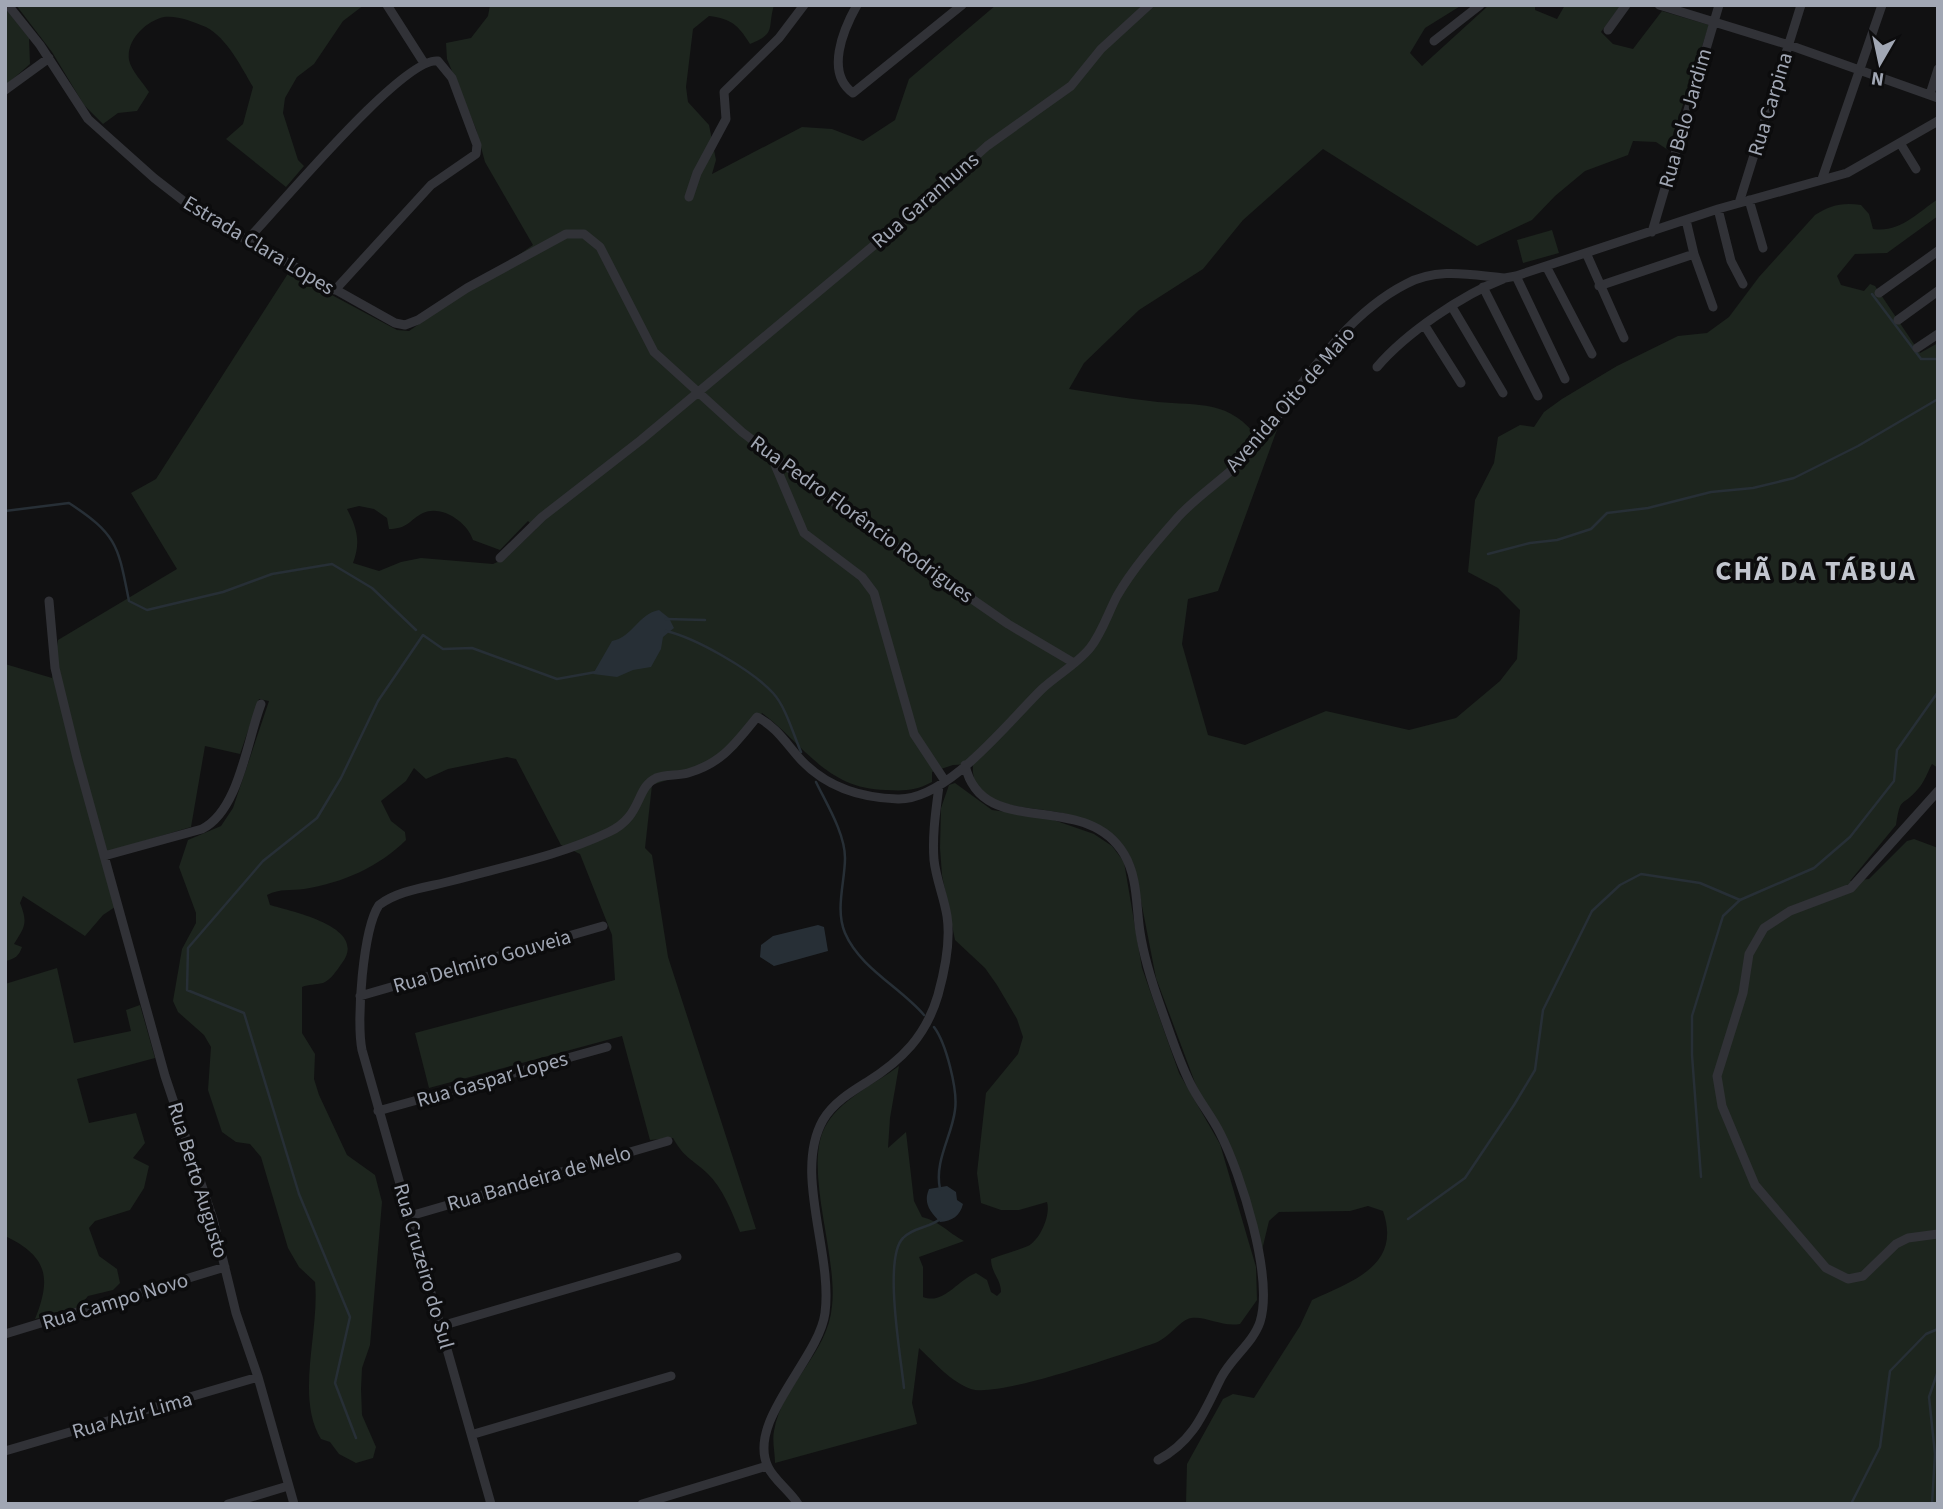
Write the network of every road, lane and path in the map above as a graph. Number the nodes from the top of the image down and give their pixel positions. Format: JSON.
{"nodes":[{"id":1,"x":8,"y":5,"type":"edge"},
{"id":2,"x":387,"y":5,"type":"edge"},
{"id":3,"x":804,"y":5,"type":"edge"},
{"id":4,"x":857,"y":5,"type":"edge"},
{"id":5,"x":962,"y":5,"type":"edge"},
{"id":6,"x":1149,"y":5,"type":"edge"},
{"id":7,"x":1480,"y":5,"type":"edge"},
{"id":8,"x":1626,"y":5,"type":"edge"},
{"id":9,"x":1659,"y":5,"type":"edge"},
{"id":10,"x":1719,"y":5,"type":"edge"},
{"id":11,"x":1801,"y":5,"type":"edge"},
{"id":12,"x":1882,"y":5,"type":"edge"},
{"id":13,"x":1713,"y":23,"type":"junction"},
{"id":14,"x":1608,"y":30,"type":"dead end"},
{"id":15,"x":1434,"y":41,"type":"dead end"},
{"id":16,"x":1788,"y":45,"type":"junction"},
{"id":17,"x":49,"y":58,"type":"junction"},
{"id":18,"x":424,"y":63,"type":"junction"},
{"id":19,"x":1858,"y":68,"type":"junction"},
{"id":20,"x":1938,"y":69,"type":"edge"},
{"id":21,"x":5,"y":90,"type":"edge"},
{"id":22,"x":1934,"y":96,"type":"edge"},
{"id":23,"x":1938,"y":121,"type":"edge"},
{"id":24,"x":1900,"y":143,"type":"junction"},
{"id":25,"x":1916,"y":169,"type":"dead end"},
{"id":26,"x":1822,"y":179,"type":"junction"},
{"id":27,"x":689,"y":197,"type":"dead end"},
{"id":28,"x":1744,"y":201,"type":"junction"},
{"id":29,"x":1718,"y":209,"type":"junction"},
{"id":30,"x":1686,"y":220,"type":"junction"},
{"id":31,"x":1651,"y":232,"type":"junction"},
{"id":32,"x":566,"y":234,"type":"joint"},
{"id":33,"x":246,"y":242,"type":"junction"},
{"id":34,"x":1763,"y":248,"type":"dead end"},
{"id":35,"x":1938,"y":251,"type":"edge"},
{"id":36,"x":1587,"y":254,"type":"junction"},
{"id":37,"x":1694,"y":254,"type":"junction"},
{"id":38,"x":1546,"y":266,"type":"junction"},
{"id":39,"x":1516,"y":276,"type":"junction"},
{"id":40,"x":1505,"y":278,"type":"junction"},
{"id":41,"x":1742,"y":284,"type":"dead end"},
{"id":42,"x":1600,"y":286,"type":"junction"},
{"id":43,"x":1483,"y":287,"type":"junction"},
{"id":44,"x":335,"y":290,"type":"junction"},
{"id":45,"x":1938,"y":291,"type":"edge"},
{"id":46,"x":1880,"y":293,"type":"dead end"},
{"id":47,"x":1452,"y":307,"type":"junction"},
{"id":48,"x":1713,"y":307,"type":"dead end"},
{"id":49,"x":1898,"y":320,"type":"dead end"},
{"id":50,"x":1424,"y":326,"type":"junction"},
{"id":51,"x":1938,"y":334,"type":"edge"},
{"id":52,"x":1624,"y":338,"type":"dead end"},
{"id":53,"x":1917,"y":348,"type":"dead end"},
{"id":54,"x":1592,"y":354,"type":"dead end"},
{"id":55,"x":1377,"y":367,"type":"dead end"},
{"id":56,"x":1565,"y":379,"type":"dead end"},
{"id":57,"x":1461,"y":383,"type":"dead end"},
{"id":58,"x":698,"y":392,"type":"junction"},
{"id":59,"x":1503,"y":393,"type":"dead end"},
{"id":60,"x":1538,"y":397,"type":"dead end"},
{"id":61,"x":773,"y":459,"type":"junction"},
{"id":62,"x":500,"y":558,"type":"dead end"},
{"id":63,"x":49,"y":601,"type":"dead end"},
{"id":64,"x":1074,"y":663,"type":"junction"},
{"id":65,"x":261,"y":704,"type":"dead end"},
{"id":66,"x":965,"y":765,"type":"junction"},
{"id":67,"x":942,"y":784,"type":"junction"},
{"id":68,"x":1938,"y":791,"type":"edge"},
{"id":69,"x":104,"y":856,"type":"junction"},
{"id":70,"x":603,"y":926,"type":"dead end"},
{"id":71,"x":360,"y":996,"type":"junction"},
{"id":72,"x":607,"y":1047,"type":"dead end"},
{"id":73,"x":378,"y":1111,"type":"junction"},
{"id":74,"x":668,"y":1141,"type":"dead end"},
{"id":75,"x":410,"y":1216,"type":"junction"},
{"id":76,"x":1938,"y":1234,"type":"edge"},
{"id":77,"x":677,"y":1256,"type":"dead end"},
{"id":78,"x":225,"y":1267,"type":"junction"},
{"id":79,"x":441,"y":1326,"type":"junction"},
{"id":80,"x":5,"y":1334,"type":"edge"},
{"id":81,"x":671,"y":1376,"type":"dead end"},
{"id":82,"x":258,"y":1377,"type":"junction"},
{"id":83,"x":474,"y":1434,"type":"junction"},
{"id":84,"x":5,"y":1451,"type":"edge"},
{"id":85,"x":1158,"y":1460,"type":"dead end"},
{"id":86,"x":767,"y":1466,"type":"junction"},
{"id":87,"x":288,"y":1486,"type":"junction"},
{"id":88,"x":228,"y":1504,"type":"edge"},
{"id":89,"x":294,"y":1504,"type":"edge"},
{"id":90,"x":491,"y":1504,"type":"edge"},
{"id":91,"x":642,"y":1504,"type":"edge"},
{"id":92,"x":798,"y":1504,"type":"edge"}],
"edges":[{"from":1,"to":17,"type":"street","name":"Estrada Clara Lopes"},
{"from":2,"to":18,"type":"street"},
{"from":3,"to":27,"type":"street"},
{"from":4,"to":5,"type":"street"},
{"from":6,"to":58,"type":"street","name":"Rua Garanhuns"},
{"from":7,"to":15,"type":"street"},
{"from":8,"to":14,"type":"street"},
{"from":9,"to":13,"type":"street"},
{"from":10,"to":13,"type":"street","name":"Rua Belo Jardim"},
{"from":11,"to":16,"type":"street","name":"Rua Carpina"},
{"from":12,"to":19,"type":"street"},
{"from":13,"to":16,"type":"street"},
{"from":13,"to":31,"type":"street","name":"Rua Belo Jardim"},
{"from":16,"to":19,"type":"street"},
{"from":16,"to":28,"type":"street","name":"Rua Carpina"},
{"from":17,"to":21,"type":"street"},
{"from":17,"to":33,"type":"street","name":"Estrada Clara Lopes"},
{"from":18,"to":33,"type":"street"},
{"from":18,"to":44,"type":"street"},
{"from":19,"to":22,"type":"street"},
{"from":19,"to":26,"type":"street"},
{"from":20,"to":22,"type":"street"},
{"from":23,"to":24,"type":"street","name":"Avenida Oito de Maio"},
{"from":24,"to":25,"type":"street"},
{"from":24,"to":26,"type":"street","name":"Avenida Oito de Maio"},
{"from":26,"to":28,"type":"street","name":"Avenida Oito de Maio"},
{"from":28,"to":29,"type":"street","name":"Avenida Oito de Maio"},
{"from":28,"to":34,"type":"street"},
{"from":29,"to":30,"type":"street","name":"Avenida Oito de Maio"},
{"from":29,"to":41,"type":"street"},
{"from":30,"to":31,"type":"street","name":"Avenida Oito de Maio"},
{"from":30,"to":37,"type":"street"},
{"from":31,"to":36,"type":"street","name":"Avenida Oito de Maio"},
{"from":32,"to":44,"type":"street","name":"Estrada Clara Lopes"},
{"from":32,"to":58,"type":"street","name":"Rua Pedro Florêncio Rodrigues"},
{"from":33,"to":44,"type":"street","name":"Estrada Clara Lopes"},
{"from":35,"to":46,"type":"street"},
{"from":36,"to":38,"type":"street","name":"Avenida Oito de Maio"},
{"from":36,"to":42,"type":"street"},
{"from":37,"to":42,"type":"street"},
{"from":37,"to":48,"type":"street"},
{"from":38,"to":39,"type":"street","name":"Avenida Oito de Maio"},
{"from":38,"to":54,"type":"street"},
{"from":39,"to":40,"type":"street","name":"Avenida Oito de Maio"},
{"from":39,"to":56,"type":"street"},
{"from":40,"to":43,"type":"street"},
{"from":40,"to":64,"type":"street","name":"Avenida Oito de Maio"},
{"from":42,"to":52,"type":"street"},
{"from":43,"to":47,"type":"street"},
{"from":43,"to":60,"type":"street"},
{"from":45,"to":49,"type":"street"},
{"from":47,"to":50,"type":"street"},
{"from":47,"to":59,"type":"street"},
{"from":50,"to":55,"type":"street"},
{"from":50,"to":57,"type":"street"},
{"from":51,"to":53,"type":"street"},
{"from":58,"to":61,"type":"street","name":"Rua Pedro Florêncio Rodrigues"},
{"from":58,"to":62,"type":"street","name":"Rua Garanhuns"},
{"from":61,"to":64,"type":"street","name":"Rua Pedro Florêncio Rodrigues"},
{"from":61,"to":67,"type":"street"},
{"from":63,"to":69,"type":"street","name":"Rua Berto Augusto"},
{"from":64,"to":66,"type":"street","name":"Avenida Oito de Maio"},
{"from":65,"to":69,"type":"street"},
{"from":66,"to":67,"type":"street","name":"Avenida Oito de Maio"},
{"from":66,"to":85,"type":"street"},
{"from":67,"to":71,"type":"street","name":"Avenida Oito de Maio"},
{"from":67,"to":86,"type":"street"},
{"from":68,"to":76,"type":"street"},
{"from":69,"to":78,"type":"street","name":"Rua Berto Augusto"},
{"from":70,"to":71,"type":"street","name":"Rua Delmiro Gouveia"},
{"from":71,"to":73,"type":"street","name":"Rua Cruzeiro do Sul"},
{"from":72,"to":73,"type":"street","name":"Rua Gaspar Lopes"},
{"from":73,"to":75,"type":"street","name":"Rua Cruzeiro do Sul"},
{"from":74,"to":75,"type":"street","name":"Rua Bandeira de Melo"},
{"from":75,"to":79,"type":"street","name":"Rua Cruzeiro do Sul"},
{"from":77,"to":79,"type":"street"},
{"from":78,"to":80,"type":"street","name":"Rua Campo Novo"},
{"from":78,"to":82,"type":"street","name":"Rua Berto Augusto"},
{"from":79,"to":83,"type":"street","name":"Rua Cruzeiro do Sul"},
{"from":81,"to":83,"type":"street"},
{"from":82,"to":84,"type":"street","name":"Rua Alzir Lima"},
{"from":82,"to":87,"type":"street","name":"Rua Berto Augusto"},
{"from":83,"to":90,"type":"street","name":"Rua Cruzeiro do Sul"},
{"from":86,"to":91,"type":"street"},
{"from":86,"to":92,"type":"street"},
{"from":87,"to":88,"type":"street"},
{"from":87,"to":89,"type":"street","name":"Rua Berto Augusto"}]}
